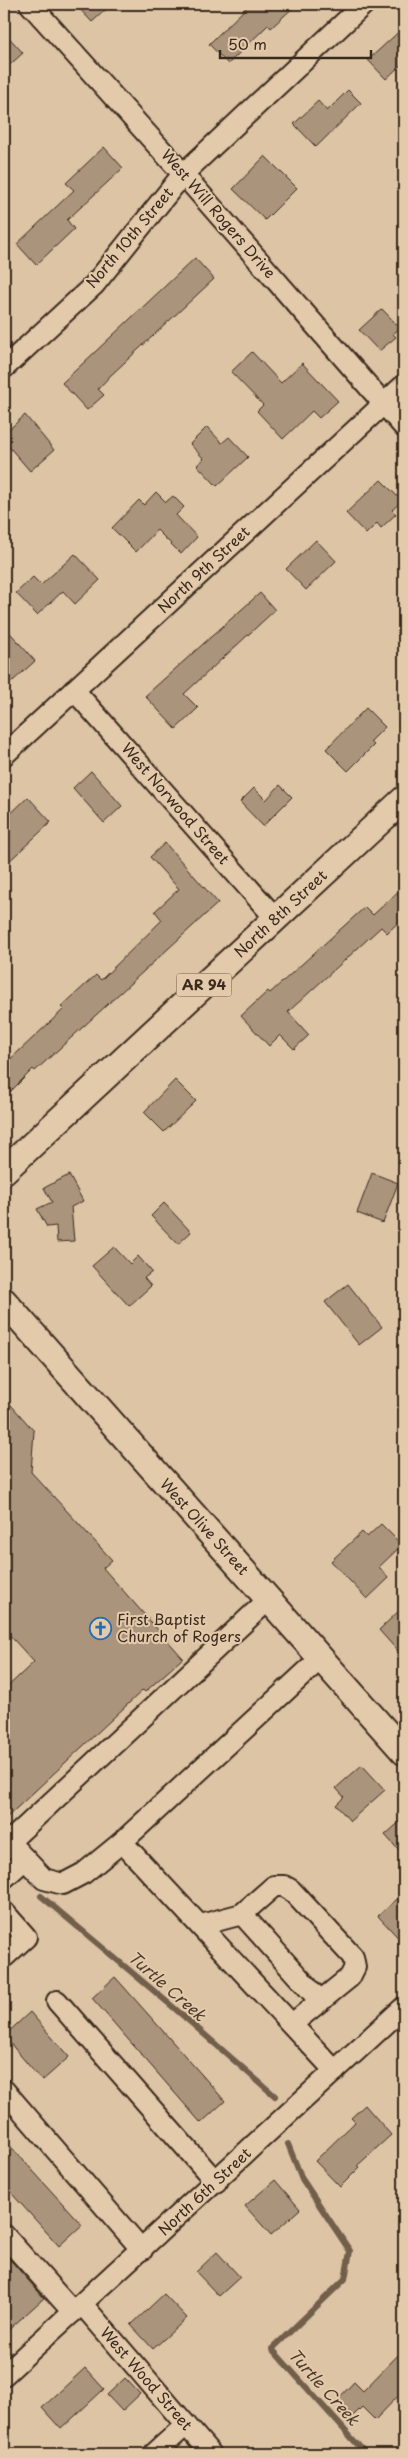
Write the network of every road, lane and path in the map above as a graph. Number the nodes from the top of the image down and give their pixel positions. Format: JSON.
{"nodes":[{"id":1,"x":30,"y":4,"type":"edge"},
{"id":2,"x":364,"y":4,"type":"edge"},
{"id":3,"x":183,"y":174,"type":"junction"},
{"id":4,"x":4,"y":368,"type":"edge"},
{"id":5,"x":404,"y":385,"type":"edge"},
{"id":6,"x":384,"y":404,"type":"junction"},
{"id":7,"x":404,"y":426,"type":"edge"},
{"id":8,"x":74,"y":690,"type":"junction"},
{"id":9,"x":4,"y":755,"type":"edge"},
{"id":10,"x":404,"y":799,"type":"edge"},
{"id":11,"x":276,"y":919,"type":"junction"},
{"id":12,"x":4,"y":1171,"type":"edge"},
{"id":13,"x":4,"y":1301,"type":"edge"},
{"id":14,"x":268,"y":1600,"type":"junction"},
{"id":15,"x":320,"y":1659,"type":"junction"},
{"id":16,"x":404,"y":1752,"type":"edge"},
{"id":17,"x":6,"y":1840,"type":"edge"},
{"id":18,"x":122,"y":1842,"type":"junction"},
{"id":19,"x":25,"y":1859,"type":"junction"},
{"id":20,"x":4,"y":1878,"type":"edge"},
{"id":21,"x":4,"y":1912,"type":"edge"},
{"id":22,"x":242,"y":1914,"type":"junction"},
{"id":23,"x":201,"y":1925,"type":"junction"},
{"id":24,"x":4,"y":1957,"type":"edge"},
{"id":25,"x":58,"y":2001,"type":"dead end"},
{"id":26,"x":320,"y":2002,"type":"junction"},
{"id":27,"x":404,"y":2007,"type":"edge"},
{"id":28,"x":292,"y":2024,"type":"junction"},
{"id":29,"x":335,"y":2071,"type":"junction"},
{"id":30,"x":4,"y":2090,"type":"edge"},
{"id":31,"x":216,"y":2182,"type":"junction"},
{"id":32,"x":4,"y":2235,"type":"edge"},
{"id":33,"x":142,"y":2250,"type":"junction"},
{"id":34,"x":78,"y":2308,"type":"junction"},
{"id":35,"x":4,"y":2375,"type":"edge"},
{"id":36,"x":186,"y":2426,"type":"junction"},
{"id":37,"x":154,"y":2454,"type":"edge"},
{"id":38,"x":211,"y":2454,"type":"edge"}],
"edges":[{"from":1,"to":3,"type":"street","name":"West Will Rogers Drive"},
{"from":2,"to":3,"type":"street","name":"North 10th Street"},
{"from":3,"to":4,"type":"street","name":"North 10th Street"},
{"from":3,"to":6,"type":"street","name":"West Will Rogers Drive"},
{"from":5,"to":6,"type":"street","name":"North 9th Street"},
{"from":6,"to":7,"type":"street","name":"West Will Rogers Drive"},
{"from":6,"to":8,"type":"street","name":"North 9th Street"},
{"from":8,"to":9,"type":"street","name":"North 9th Street"},
{"from":8,"to":11,"type":"street","name":"West Norwood Street"},
{"from":10,"to":11,"type":"main road","name":"North 8th Street","number":"AR 94"},
{"from":11,"to":12,"type":"main road","name":"North 8th Street","number":"AR 94"},
{"from":13,"to":14,"type":"main road","name":"West Olive Street"},
{"from":14,"to":15,"type":"main road","name":"West Olive Street"},
{"from":14,"to":17,"type":"street"},
{"from":15,"to":16,"type":"main road","name":"West Olive Street"},
{"from":15,"to":18,"type":"street"},
{"from":17,"to":19,"type":"street"},
{"from":18,"to":19,"type":"street"},
{"from":18,"to":23,"type":"street"},
{"from":19,"to":20,"type":"street"},
{"from":21,"to":24,"type":"street"},
{"from":22,"to":23,"type":"street"},
{"from":22,"to":26,"type":"street"},
{"from":22,"to":26,"type":"street"},
{"from":23,"to":28,"type":"street"},
{"from":25,"to":31,"type":"street"},
{"from":26,"to":28,"type":"street"},
{"from":27,"to":29,"type":"street","name":"North 6th Street"},
{"from":28,"to":29,"type":"street"},
{"from":29,"to":31,"type":"street","name":"North 6th Street"},
{"from":30,"to":33,"type":"street"},
{"from":31,"to":33,"type":"street","name":"North 6th Street"},
{"from":32,"to":34,"type":"street","name":"West Wood Street"},
{"from":33,"to":34,"type":"street","name":"North 6th Street"},
{"from":34,"to":35,"type":"street","name":"North 6th Street"},
{"from":34,"to":36,"type":"street","name":"West Wood Street"},
{"from":36,"to":37,"type":"street"},
{"from":36,"to":38,"type":"street","name":"West Wood Street"}]}
